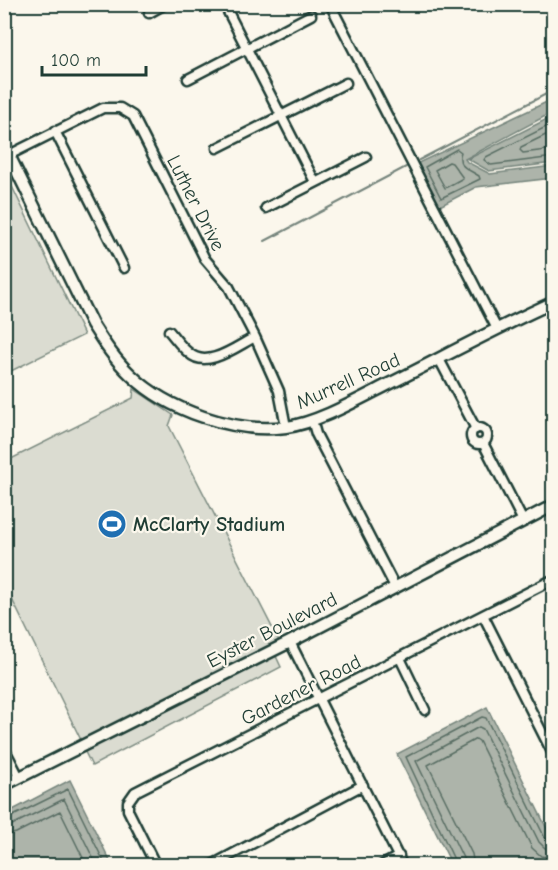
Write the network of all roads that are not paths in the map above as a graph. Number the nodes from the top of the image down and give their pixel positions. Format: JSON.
{"nodes":[{"id":1,"x":165,"y":4,"type":"edge"},
{"id":2,"x":224,"y":4,"type":"edge"},
{"id":3,"x":330,"y":4,"type":"edge"},
{"id":4,"x":149,"y":13,"type":"dead end"},
{"id":5,"x":311,"y":15,"type":"dead end"},
{"id":6,"x":246,"y":48,"type":"junction"},
{"id":7,"x":188,"y":79,"type":"dead end"},
{"id":8,"x":346,"y":83,"type":"dead end"},
{"id":9,"x":281,"y":116,"type":"junction"},
{"id":10,"x":55,"y":131,"type":"junction"},
{"id":11,"x":218,"y":148,"type":"dead end"},
{"id":12,"x":7,"y":150,"type":"edge"},
{"id":13,"x":366,"y":157,"type":"dead end"},
{"id":14,"x":315,"y":183,"type":"junction"},
{"id":15,"x":266,"y":208,"type":"dead end"},
{"id":16,"x":124,"y":268,"type":"dead end"},
{"id":17,"x":554,"y":302,"type":"edge"},
{"id":18,"x":497,"y":329,"type":"junction"},
{"id":19,"x":169,"y":332,"type":"dead end"},
{"id":20,"x":255,"y":337,"type":"junction"},
{"id":21,"x":439,"y":358,"type":"junction"},
{"id":22,"x":312,"y":420,"type":"junction"},
{"id":23,"x":286,"y":427,"type":"junction"},
{"id":24,"x":554,"y":505,"type":"edge"},
{"id":25,"x":523,"y":520,"type":"junction"},
{"id":26,"x":554,"y":579,"type":"edge"},
{"id":27,"x":394,"y":588,"type":"junction"},
{"id":28,"x":483,"y":615,"type":"junction"},
{"id":29,"x":290,"y":642,"type":"junction"},
{"id":30,"x":400,"y":658,"type":"junction"},
{"id":31,"x":319,"y":698,"type":"junction"},
{"id":32,"x":425,"y":710,"type":"dead end"},
{"id":33,"x":4,"y":748,"type":"edge"},
{"id":34,"x":552,"y":751,"type":"edge"},
{"id":35,"x":19,"y":777,"type":"junction"},
{"id":36,"x":4,"y":785,"type":"edge"},
{"id":37,"x":363,"y":785,"type":"junction"},
{"id":38,"x":399,"y":856,"type":"junction"},
{"id":39,"x":156,"y":866,"type":"edge"},
{"id":40,"x":210,"y":866,"type":"edge"},
{"id":41,"x":381,"y":866,"type":"edge"},
{"id":42,"x":403,"y":866,"type":"edge"}],
"edges":[{"from":1,"to":4,"type":"street"},
{"from":2,"to":6,"type":"street"},
{"from":3,"to":18,"type":"street"},
{"from":5,"to":6,"type":"street"},
{"from":6,"to":7,"type":"street"},
{"from":6,"to":9,"type":"street"},
{"from":8,"to":9,"type":"street"},
{"from":9,"to":11,"type":"street"},
{"from":9,"to":14,"type":"street"},
{"from":10,"to":12,"type":"street","name":"Luther Drive"},
{"from":10,"to":16,"type":"street"},
{"from":10,"to":20,"type":"street","name":"Luther Drive"},
{"from":12,"to":23,"type":"street","name":"Murrell Road"},
{"from":13,"to":14,"type":"street"},
{"from":14,"to":15,"type":"street"},
{"from":17,"to":18,"type":"street","name":"Murrell Road"},
{"from":18,"to":21,"type":"street","name":"Murrell Road"},
{"from":19,"to":20,"type":"street"},
{"from":20,"to":23,"type":"street","name":"Luther Drive"},
{"from":21,"to":22,"type":"street","name":"Murrell Road"},
{"from":21,"to":25,"type":"street"},
{"from":22,"to":23,"type":"street","name":"Murrell Road"},
{"from":22,"to":27,"type":"street"},
{"from":24,"to":25,"type":"street","name":"Eyster Boulevard"},
{"from":25,"to":27,"type":"street","name":"Eyster Boulevard"},
{"from":26,"to":28,"type":"street","name":"Gardener Road"},
{"from":27,"to":29,"type":"street","name":"Eyster Boulevard"},
{"from":28,"to":30,"type":"street","name":"Gardener Road"},
{"from":28,"to":34,"type":"street"},
{"from":29,"to":31,"type":"street"},
{"from":29,"to":35,"type":"street","name":"Eyster Boulevard"},
{"from":30,"to":31,"type":"street","name":"Gardener Road"},
{"from":30,"to":32,"type":"street"},
{"from":31,"to":37,"type":"street"},
{"from":31,"to":39,"type":"street","name":"Gardener Road"},
{"from":33,"to":35,"type":"street"},
{"from":35,"to":36,"type":"street","name":"Eyster Boulevard"},
{"from":37,"to":38,"type":"street"},
{"from":37,"to":40,"type":"street"},
{"from":38,"to":41,"type":"street"},
{"from":38,"to":42,"type":"street"}]}
